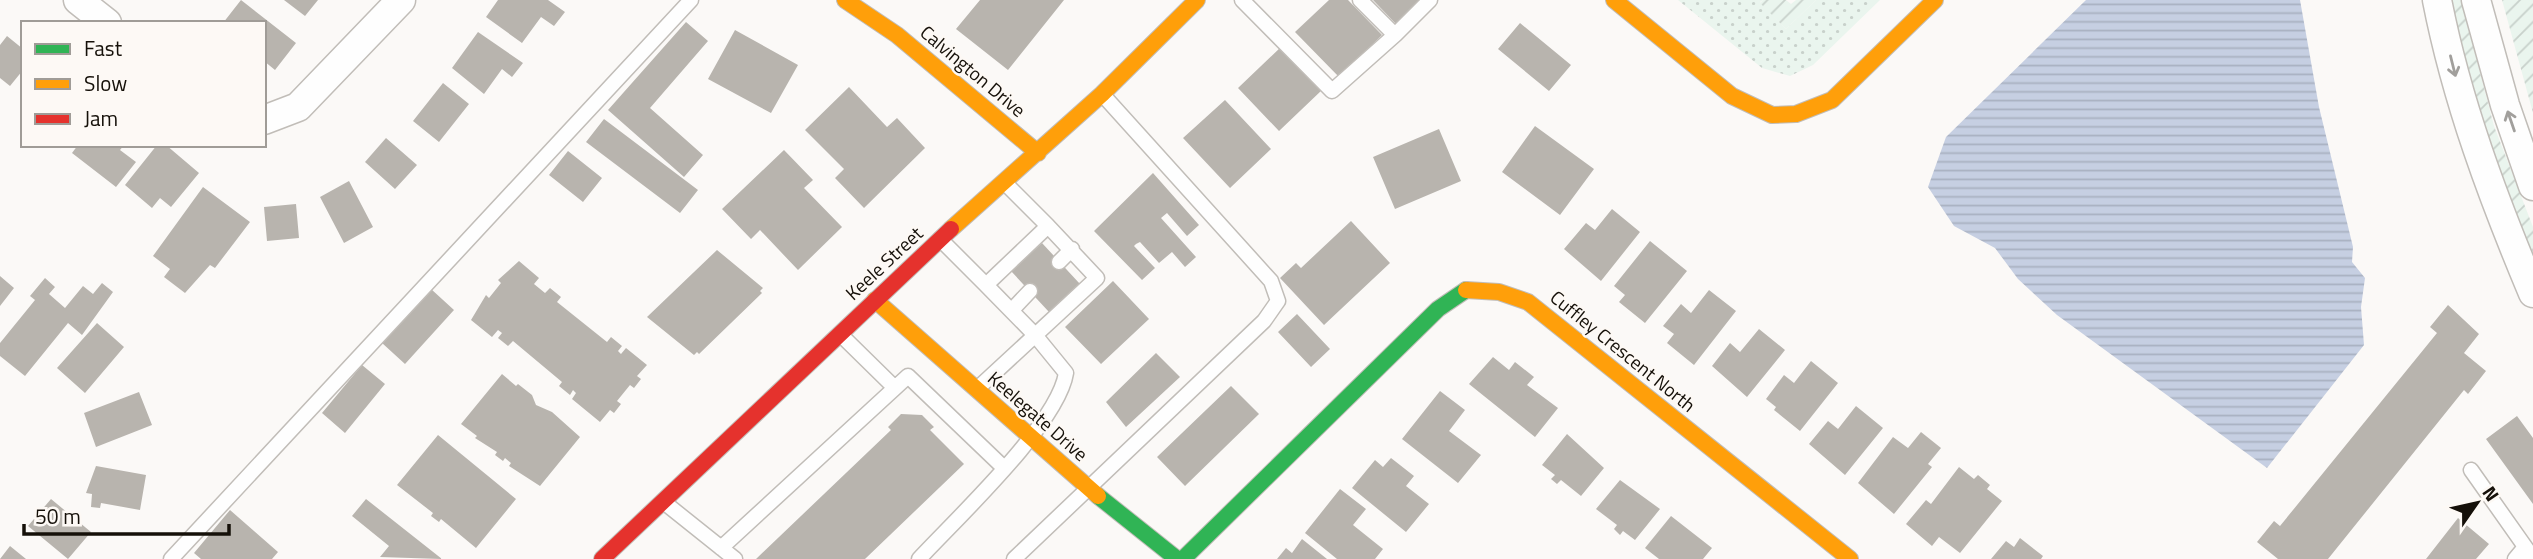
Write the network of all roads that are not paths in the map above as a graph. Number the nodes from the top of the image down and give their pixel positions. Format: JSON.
{"nodes":[{"id":1,"x":78,"y":0,"type":"edge"},
{"id":2,"x":401,"y":0,"type":"edge"},
{"id":3,"x":691,"y":0,"type":"edge"},
{"id":4,"x":845,"y":0,"type":"edge"},
{"id":5,"x":1197,"y":0,"type":"edge"},
{"id":6,"x":1242,"y":0,"type":"edge"},
{"id":7,"x":1360,"y":0,"type":"edge"},
{"id":8,"x":1430,"y":0,"type":"edge"},
{"id":9,"x":1614,"y":0,"type":"edge"},
{"id":10,"x":1935,"y":0,"type":"edge"},
{"id":11,"x":2437,"y":0,"type":"edge"},
{"id":12,"x":2476,"y":0,"type":"edge"},
{"id":13,"x":104,"y":21,"type":"edge"},
{"id":14,"x":1395,"y":35,"type":"junction"},
{"id":15,"x":1102,"y":94,"type":"junction"},
{"id":16,"x":266,"y":119,"type":"edge"},
{"id":17,"x":1038,"y":153,"type":"junction"},
{"id":18,"x":1004,"y":182,"type":"junction"},
{"id":19,"x":2533,"y":186,"type":"edge"},
{"id":20,"x":1048,"y":226,"type":"junction"},
{"id":21,"x":940,"y":239,"type":"junction"},
{"id":22,"x":1072,"y":249,"type":"junction"},
{"id":23,"x":1059,"y":262,"type":"dead end"},
{"id":24,"x":986,"y":285,"type":"junction"},
{"id":25,"x":1030,"y":291,"type":"dead end"},
{"id":26,"x":2533,"y":293,"type":"edge"},
{"id":27,"x":875,"y":300,"type":"junction"},
{"id":28,"x":1012,"y":310,"type":"junction"},
{"id":29,"x":839,"y":334,"type":"junction"},
{"id":30,"x":1035,"y":335,"type":"junction"},
{"id":31,"x":936,"y":377,"type":"junction"},
{"id":32,"x":894,"y":388,"type":"junction"},
{"id":33,"x":976,"y":390,"type":"junction"},
{"id":34,"x":1031,"y":436,"type":"junction"},
{"id":35,"x":1003,"y":467,"type":"junction"},
{"id":36,"x":2471,"y":470,"type":"dead end"},
{"id":37,"x":1089,"y":489,"type":"junction"},
{"id":38,"x":662,"y":500,"type":"junction"},
{"id":39,"x":721,"y":548,"type":"junction"},
{"id":40,"x":2529,"y":552,"type":"edge"},
{"id":41,"x":170,"y":559,"type":"edge"},
{"id":42,"x":602,"y":559,"type":"edge"},
{"id":43,"x":735,"y":559,"type":"edge"},
{"id":44,"x":919,"y":559,"type":"edge"},
{"id":45,"x":1014,"y":559,"type":"edge"},
{"id":46,"x":1177,"y":559,"type":"edge"},
{"id":47,"x":1183,"y":559,"type":"edge"},
{"id":48,"x":1850,"y":559,"type":"edge"},
{"id":49,"x":2515,"y":559,"type":"edge"}],
"edges":[{"from":1,"to":13,"type":"street"},
{"from":2,"to":16,"type":"street"},
{"from":3,"to":41,"type":"lane"},
{"from":4,"to":17,"type":"street","name":"Calvington Drive"},
{"from":5,"to":15,"type":"street","name":"Keele Street"},
{"from":6,"to":14,"type":"lane"},
{"from":7,"to":14,"type":"lane"},
{"from":8,"to":14,"type":"lane"},
{"from":9,"to":10,"type":"street"},
{"from":11,"to":26,"type":"street","one_way":true},
{"from":19,"to":12,"type":"street","one_way":true},
{"from":15,"to":17,"type":"street","name":"Keele Street"},
{"from":15,"to":37,"type":"lane"},
{"from":17,"to":18,"type":"street","name":"Keele Street"},
{"from":18,"to":20,"type":"lane"},
{"from":18,"to":21,"type":"street","name":"Keele Street"},
{"from":20,"to":22,"type":"lane"},
{"from":20,"to":24,"type":"lane"},
{"from":21,"to":24,"type":"lane"},
{"from":21,"to":27,"type":"street","name":"Keele Street"},
{"from":22,"to":23,"type":"lane"},
{"from":22,"to":30,"type":"lane"},
{"from":24,"to":28,"type":"lane"},
{"from":25,"to":28,"type":"lane"},
{"from":27,"to":29,"type":"street","name":"Keele Street"},
{"from":27,"to":31,"type":"street","name":"Keelegate Drive"},
{"from":28,"to":30,"type":"lane"},
{"from":29,"to":32,"type":"lane"},
{"from":29,"to":38,"type":"street","name":"Keele Street"},
{"from":30,"to":33,"type":"lane"},
{"from":30,"to":34,"type":"lane"},
{"from":31,"to":32,"type":"lane"},
{"from":31,"to":33,"type":"street","name":"Keelegate Drive"},
{"from":31,"to":35,"type":"lane"},
{"from":32,"to":39,"type":"lane"},
{"from":33,"to":34,"type":"street","name":"Keelegate Drive"},
{"from":34,"to":35,"type":"lane"},
{"from":34,"to":37,"type":"street","name":"Keelegate Drive"},
{"from":35,"to":44,"type":"lane"},
{"from":36,"to":40,"type":"lane"},
{"from":37,"to":45,"type":"lane"},
{"from":37,"to":46,"type":"street","name":"Keelegate Drive"},
{"from":38,"to":39,"type":"lane"},
{"from":38,"to":42,"type":"street","name":"Keele Street"},
{"from":39,"to":43,"type":"lane"},
{"from":40,"to":49,"type":"lane"},
{"from":47,"to":48,"type":"street","name":"Cuffley Crescent North"}]}
